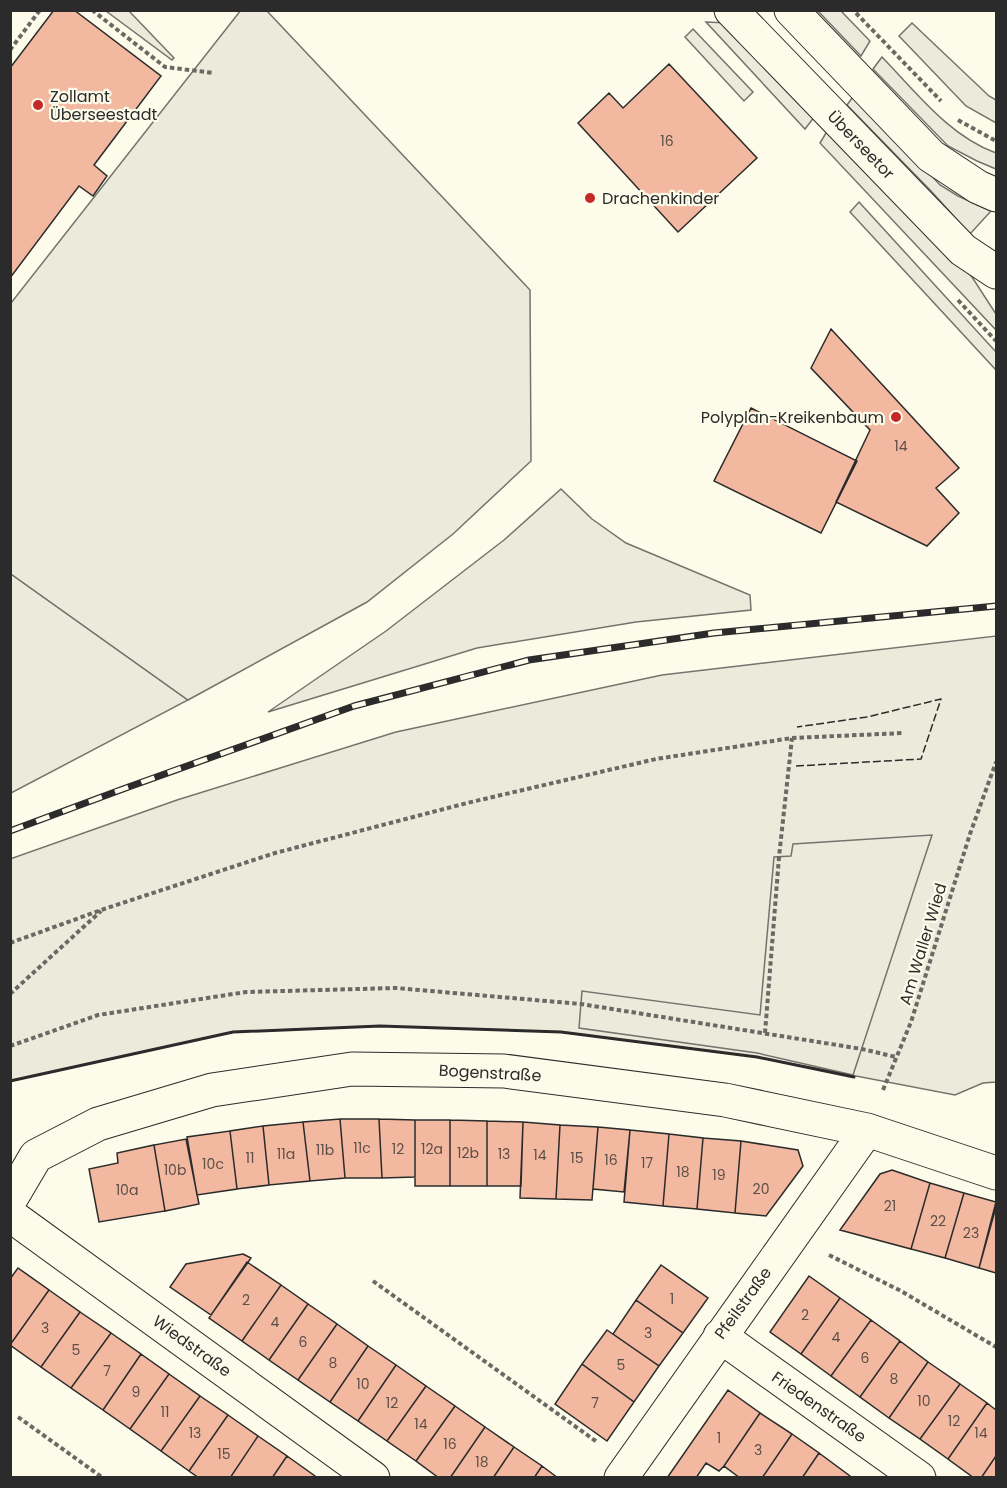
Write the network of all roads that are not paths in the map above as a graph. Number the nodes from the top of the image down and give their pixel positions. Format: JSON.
{"nodes":[{"id":1,"x":731,"y":10,"type":"edge"},
{"id":2,"x":791,"y":10,"type":"edge"},
{"id":3,"x":996,"y":195,"type":"edge"},
{"id":4,"x":996,"y":272,"type":"edge"},
{"id":5,"x":867,"y":1130,"type":"junction"},
{"id":6,"x":996,"y":1173,"type":"edge"},
{"id":7,"x":10,"y":1200,"type":"edge"},
{"id":8,"x":10,"y":1215,"type":"edge"},
{"id":9,"x":720,"y":1336,"type":"junction"},
{"id":10,"x":625,"y":1471,"type":"edge"},
{"id":11,"x":374,"y":1478,"type":"edge"},
{"id":12,"x":919,"y":1478,"type":"edge"}],
"edges":[{"from":1,"to":4,"type":"street","name":"Überseetor"},
{"from":2,"to":3,"type":"street"},
{"from":5,"to":6,"type":"street","name":"Bogenstraße"},
{"from":5,"to":7,"type":"street","name":"Bogenstraße"},
{"from":5,"to":9,"type":"street","name":"Pfeilstraße"},
{"from":8,"to":11,"type":"street","name":"Wiedstraße"},
{"from":9,"to":10,"type":"street","name":"Pfeilstraße"},
{"from":9,"to":12,"type":"street","name":"Friedenstraße"}]}
